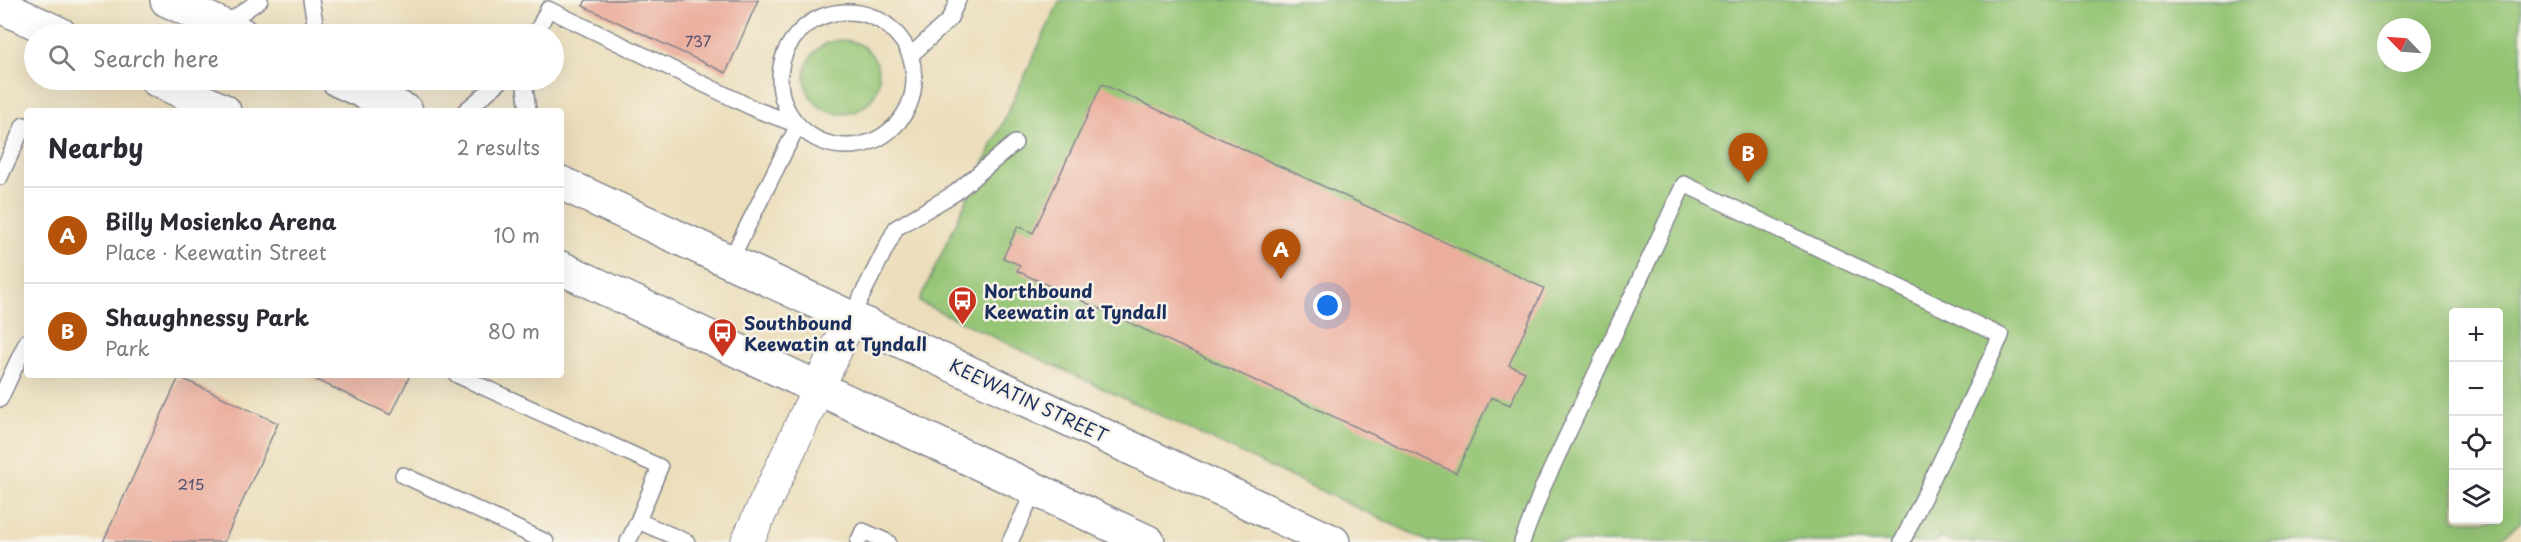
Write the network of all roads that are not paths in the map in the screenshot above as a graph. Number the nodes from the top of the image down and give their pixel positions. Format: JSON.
{"nodes":[{"id":1,"x":167,"y":0,"type":"edge"},
{"id":2,"x":260,"y":0,"type":"edge"},
{"id":3,"x":311,"y":0,"type":"edge"},
{"id":4,"x":958,"y":0,"type":"edge"},
{"id":5,"x":550,"y":5,"type":"edge"},
{"id":6,"x":0,"y":6,"type":"edge"},
{"id":7,"x":39,"y":24,"type":"edge"},
{"id":8,"x":219,"y":24,"type":"edge"},
{"id":9,"x":238,"y":24,"type":"edge"},
{"id":10,"x":316,"y":24,"type":"edge"},
{"id":11,"x":541,"y":24,"type":"edge"},
{"id":12,"x":910,"y":56,"type":"junction"},
{"id":13,"x":179,"y":90,"type":"edge"},
{"id":14,"x":360,"y":90,"type":"edge"},
{"id":15,"x":490,"y":90,"type":"edge"},
{"id":16,"x":525,"y":90,"type":"edge"},
{"id":17,"x":218,"y":108,"type":"edge"},
{"id":18,"x":399,"y":108,"type":"edge"},
{"id":19,"x":469,"y":108,"type":"edge"},
{"id":20,"x":528,"y":108,"type":"edge"},
{"id":21,"x":24,"y":125,"type":"dead end"},
{"id":22,"x":798,"y":125,"type":"junction"},
{"id":23,"x":1015,"y":143,"type":"dead end"},
{"id":24,"x":0,"y":177,"type":"edge"},
{"id":25,"x":564,"y":184,"type":"edge"},
{"id":26,"x":730,"y":261,"type":"junction"},
{"id":27,"x":564,"y":269,"type":"edge"},
{"id":28,"x":851,"y":317,"type":"junction"},
{"id":29,"x":24,"y":347,"type":"edge"},
{"id":30,"x":464,"y":378,"type":"edge"},
{"id":31,"x":819,"y":388,"type":"junction"},
{"id":32,"x":0,"y":399,"type":"edge"},
{"id":33,"x":403,"y":475,"type":"dead end"},
{"id":34,"x":1035,"y":489,"type":"junction"},
{"id":35,"x":638,"y":521,"type":"junction"},
{"id":36,"x":546,"y":542,"type":"edge"},
{"id":37,"x":628,"y":542,"type":"edge"},
{"id":38,"x":687,"y":542,"type":"edge"},
{"id":39,"x":747,"y":542,"type":"edge"},
{"id":40,"x":858,"y":542,"type":"edge"},
{"id":41,"x":888,"y":542,"type":"edge"},
{"id":42,"x":1010,"y":542,"type":"edge"},
{"id":43,"x":1148,"y":542,"type":"edge"},
{"id":44,"x":1333,"y":542,"type":"edge"},
{"id":45,"x":1522,"y":542,"type":"edge"},
{"id":46,"x":1902,"y":542,"type":"edge"}],
"edges":[{"from":1,"to":8,"type":"main road"},
{"from":2,"to":9,"type":"lane"},
{"from":3,"to":10,"type":"lane"},
{"from":4,"to":12,"type":"lane"},
{"from":5,"to":11,"type":"lane"},
{"from":5,"to":22,"type":"lane"},
{"from":6,"to":7,"type":"main road"},
{"from":12,"to":22,"type":"lane"},
{"from":12,"to":22,"type":"lane"},
{"from":13,"to":17,"type":"main road"},
{"from":14,"to":18,"type":"main road"},
{"from":15,"to":19,"type":"lane"},
{"from":16,"to":20,"type":"lane"},
{"from":21,"to":24,"type":"lane"},
{"from":22,"to":26,"type":"lane"},
{"from":23,"to":28,"type":"lane"},
{"from":25,"to":26,"type":"main road","name":"KEEWATIN STREET"},
{"from":26,"to":28,"type":"main road","name":"KEEWATIN STREET"},
{"from":27,"to":31,"type":"main road"},
{"from":28,"to":31,"type":"street"},
{"from":28,"to":44,"type":"main road","name":"KEEWATIN STREET"},
{"from":29,"to":32,"type":"lane"},
{"from":30,"to":35,"type":"lane"},
{"from":31,"to":34,"type":"main road"},
{"from":31,"to":39,"type":"street"},
{"from":33,"to":36,"type":"lane"},
{"from":34,"to":42,"type":"lane"},
{"from":34,"to":43,"type":"main road"},
{"from":35,"to":37,"type":"lane"},
{"from":35,"to":38,"type":"lane"},
{"from":40,"to":41,"type":"lane"},
{"from":45,"to":46,"type":"lane"}]}
